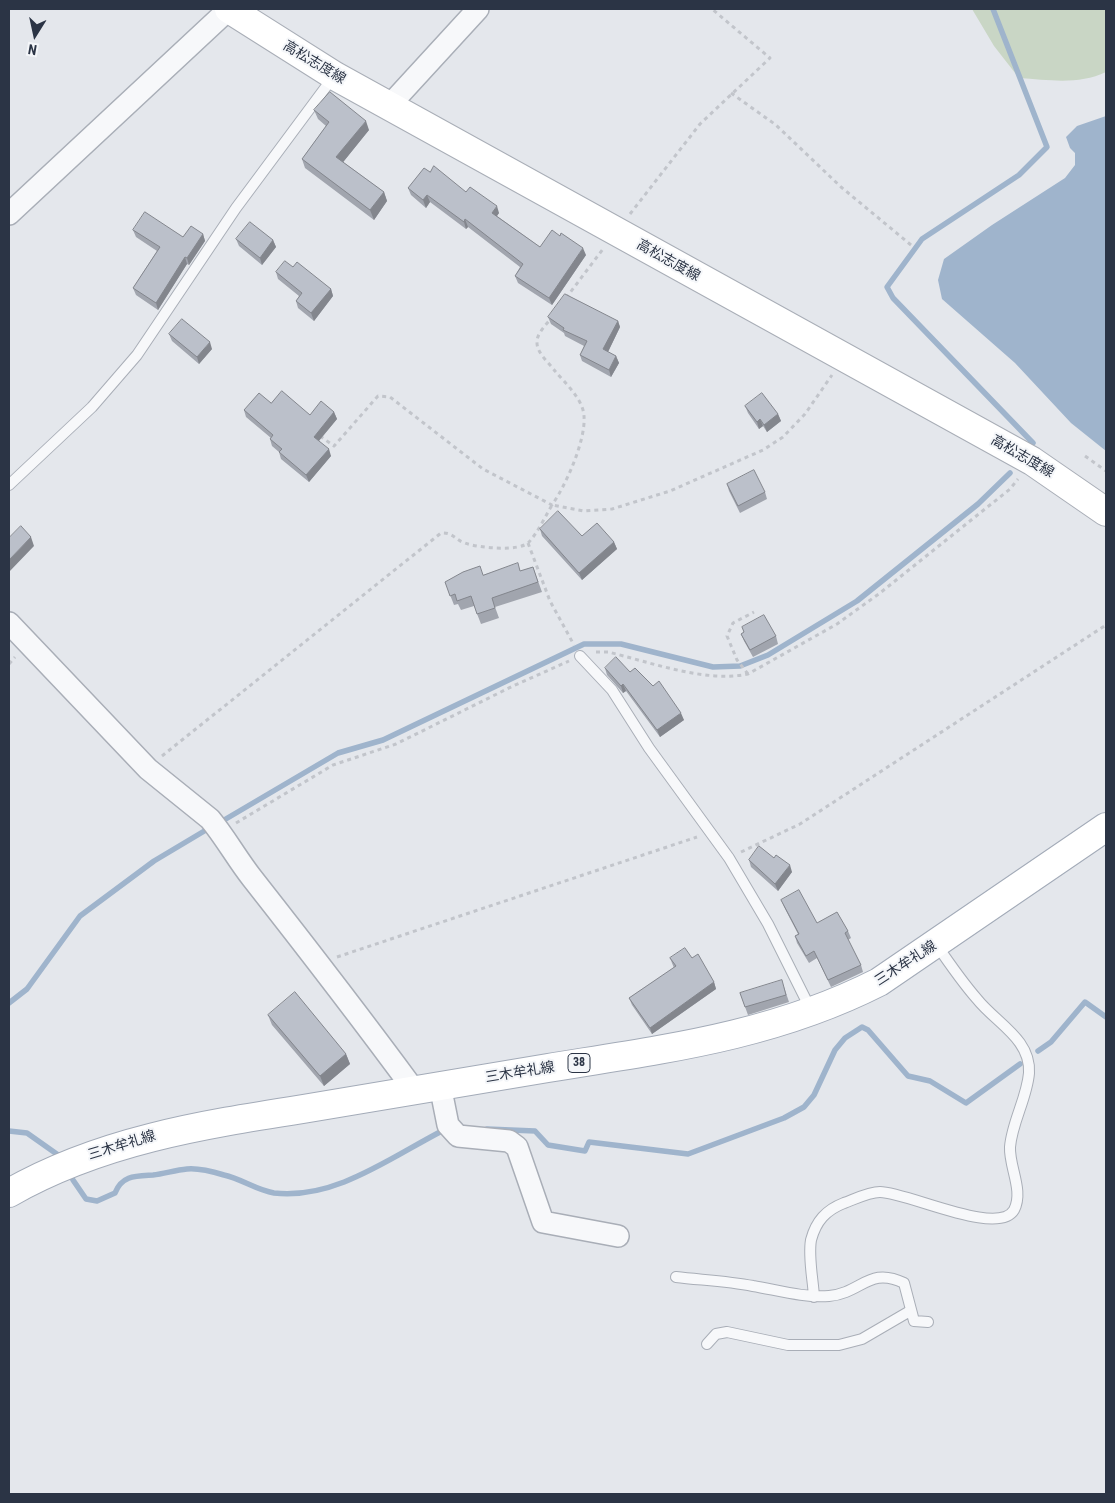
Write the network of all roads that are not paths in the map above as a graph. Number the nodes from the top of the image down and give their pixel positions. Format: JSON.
{"nodes":[{"id":1,"x":229,"y":9,"type":"edge"},
{"id":2,"x":478,"y":9,"type":"edge"},
{"id":3,"x":335,"y":76,"type":"junction"},
{"id":4,"x":389,"y":106,"type":"junction"},
{"id":5,"x":9,"y":214,"type":"edge"},
{"id":6,"x":9,"y":484,"type":"edge"},
{"id":7,"x":1106,"y":512,"type":"edge"},
{"id":8,"x":9,"y":624,"type":"edge"},
{"id":9,"x":580,"y":656,"type":"road end"},
{"id":10,"x":1106,"y":827,"type":"edge"},
{"id":11,"x":936,"y":944,"type":"junction"},
{"id":12,"x":812,"y":1012,"type":"junction"},
{"id":13,"x":427,"y":1088,"type":"junction"},
{"id":14,"x":9,"y":1193,"type":"edge"},
{"id":15,"x":618,"y":1236,"type":"dead end"},
{"id":16,"x":676,"y":1277,"type":"dead end"},
{"id":17,"x":814,"y":1297,"type":"junction"},
{"id":18,"x":910,"y":1311,"type":"junction"},
{"id":19,"x":928,"y":1322,"type":"dead end"},
{"id":20,"x":707,"y":1344,"type":"dead end"}],
"edges":[{"from":1,"to":3,"type":"main road","name":"高松志度線"},
{"from":1,"to":5,"type":"street"},
{"from":2,"to":4,"type":"street"},
{"from":3,"to":4,"type":"main road","name":"高松志度線"},
{"from":3,"to":6,"type":"lane"},
{"from":4,"to":7,"type":"main road","name":"高松志度線"},
{"from":8,"to":13,"type":"street"},
{"from":9,"to":12,"type":"lane"},
{"from":10,"to":11,"type":"main road","name":"三木牟礼線","number":"38"},
{"from":11,"to":12,"type":"main road","name":"三木牟礼線","number":"38"},
{"from":11,"to":17,"type":"lane"},
{"from":12,"to":13,"type":"main road","name":"三木牟礼線","number":"38"},
{"from":13,"to":14,"type":"main road","name":"三木牟礼線","number":"38"},
{"from":13,"to":15,"type":"street"},
{"from":16,"to":17,"type":"lane"},
{"from":17,"to":18,"type":"lane"},
{"from":18,"to":19,"type":"lane"},
{"from":18,"to":20,"type":"lane"}]}
